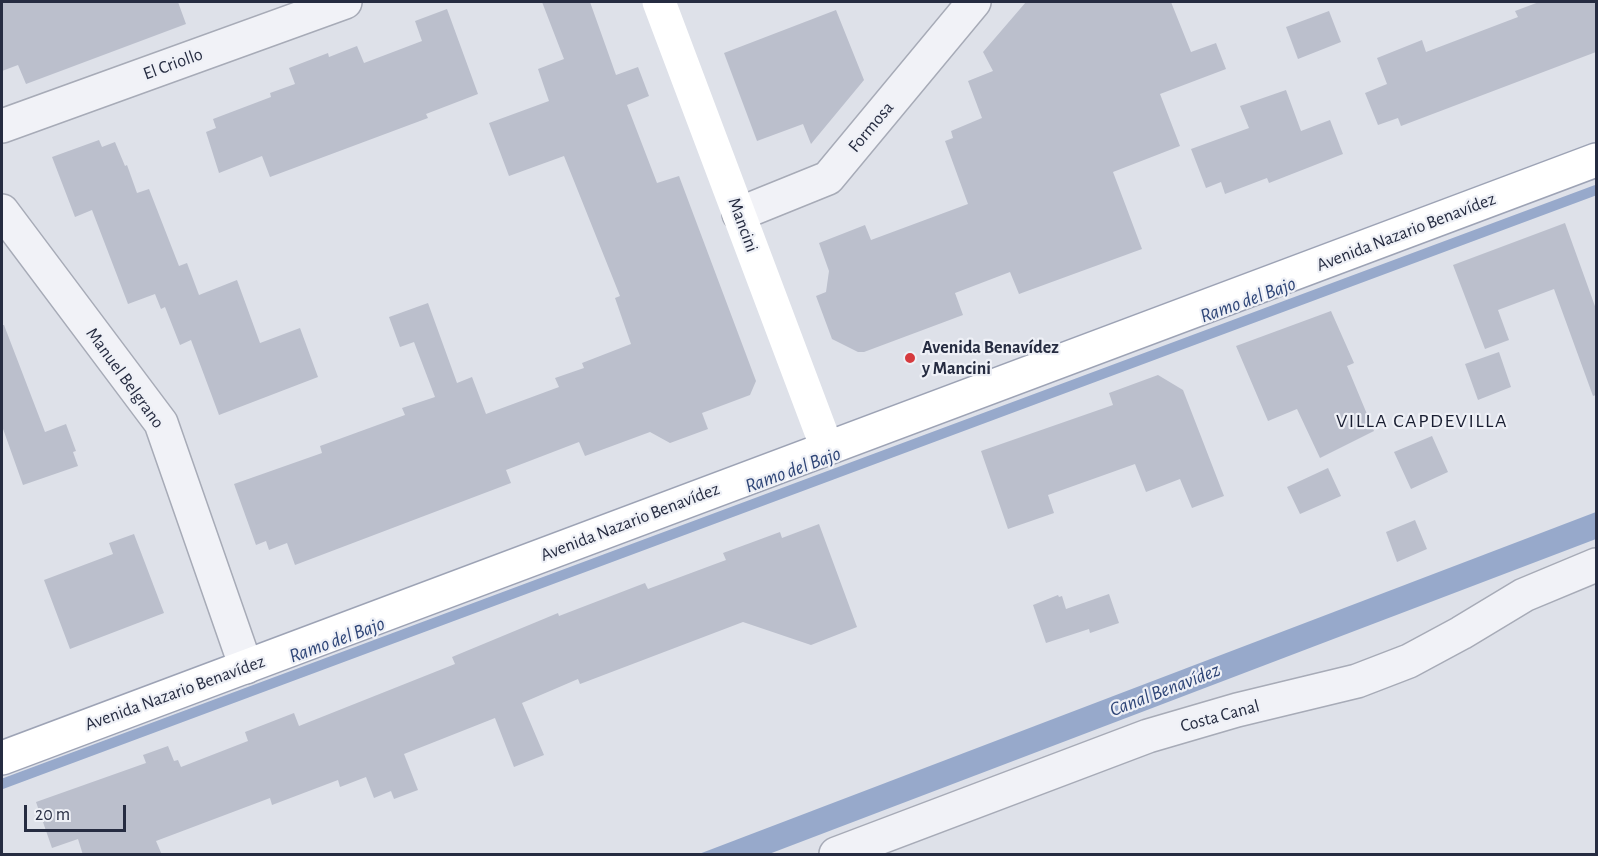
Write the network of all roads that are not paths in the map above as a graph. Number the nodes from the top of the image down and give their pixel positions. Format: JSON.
{"nodes":[{"id":1,"x":345,"y":2,"type":"edge"},
{"id":2,"x":659,"y":2,"type":"edge"},
{"id":3,"x":974,"y":2,"type":"edge"},
{"id":4,"x":2,"y":126,"type":"edge"},
{"id":5,"x":1596,"y":160,"type":"edge"},
{"id":6,"x":2,"y":211,"type":"edge"},
{"id":7,"x":739,"y":214,"type":"junction"},
{"id":8,"x":827,"y":448,"type":"junction"},
{"id":9,"x":1596,"y":565,"type":"edge"},
{"id":10,"x":246,"y":667,"type":"junction"},
{"id":11,"x":2,"y":758,"type":"edge"},
{"id":12,"x":836,"y":855,"type":"edge"}],
"edges":[{"from":1,"to":4,"type":"street","name":"El Criollo"},
{"from":2,"to":7,"type":"main road","name":"Mancini"},
{"from":3,"to":7,"type":"street","name":"Formosa"},
{"from":5,"to":8,"type":"main road","name":"Avenida Nazario Benavídez"},
{"from":6,"to":10,"type":"street","name":"Manuel Belgrano"},
{"from":7,"to":8,"type":"main road","name":"Mancini"},
{"from":8,"to":10,"type":"main road","name":"Avenida Nazario Benavídez"},
{"from":9,"to":12,"type":"street","name":"Costa Canal"},
{"from":10,"to":11,"type":"main road","name":"Avenida Nazario Benavídez"}]}
